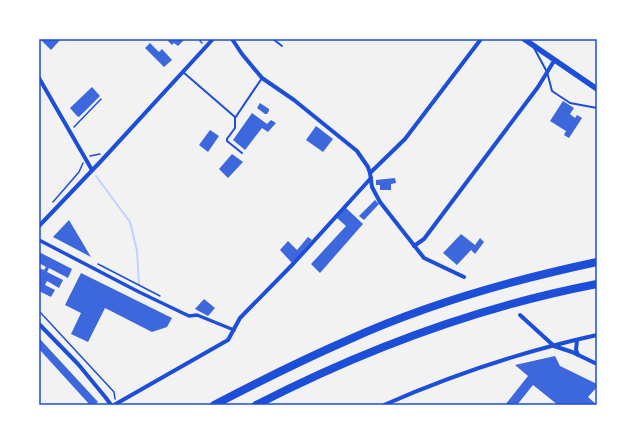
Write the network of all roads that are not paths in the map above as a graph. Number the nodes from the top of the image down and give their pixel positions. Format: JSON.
{"nodes":[{"id":1,"x":213,"y":39,"type":"edge"},
{"id":2,"x":232,"y":39,"type":"edge"},
{"id":3,"x":273,"y":39,"type":"edge"},
{"id":4,"x":481,"y":39,"type":"edge"},
{"id":5,"x":524,"y":39,"type":"edge"},
{"id":6,"x":532,"y":45,"type":"junction"},
{"id":7,"x":282,"y":46,"type":"dead end"},
{"id":8,"x":554,"y":60,"type":"junction"},
{"id":9,"x":183,"y":72,"type":"junction"},
{"id":10,"x":547,"y":72,"type":"junction"},
{"id":11,"x":39,"y":78,"type":"edge"},
{"id":12,"x":262,"y":78,"type":"junction"},
{"id":13,"x":597,"y":89,"type":"edge"},
{"id":14,"x":597,"y":108,"type":"edge"},
{"id":15,"x":235,"y":118,"type":"junction"},
{"id":16,"x":242,"y":153,"type":"dead end"},
{"id":17,"x":92,"y":170,"type":"junction"},
{"id":18,"x":371,"y":176,"type":"junction"},
{"id":19,"x":39,"y":226,"type":"edge"},
{"id":20,"x":39,"y":240,"type":"edge"},
{"id":21,"x":414,"y":246,"type":"junction"},
{"id":22,"x":597,"y":262,"type":"edge"},
{"id":23,"x":464,"y":277,"type":"dead end"},
{"id":24,"x":597,"y":284,"type":"edge"},
{"id":25,"x":520,"y":315,"type":"dead end"},
{"id":26,"x":39,"y":324,"type":"edge"},
{"id":27,"x":234,"y":330,"type":"junction"},
{"id":28,"x":597,"y":335,"type":"edge"},
{"id":29,"x":577,"y":340,"type":"junction"},
{"id":30,"x":554,"y":346,"type":"junction"},
{"id":31,"x":578,"y":355,"type":"junction"},
{"id":32,"x":597,"y":364,"type":"edge"},
{"id":33,"x":112,"y":405,"type":"edge"},
{"id":34,"x":214,"y":405,"type":"edge"},
{"id":35,"x":256,"y":405,"type":"edge"},
{"id":36,"x":384,"y":405,"type":"edge"}],
"edges":[{"from":1,"to":9,"type":"street"},
{"from":2,"to":12,"type":"street"},
{"from":3,"to":7,"type":"lane"},
{"from":4,"to":18,"type":"street"},
{"from":5,"to":6,"type":"street"},
{"from":6,"to":8,"type":"street"},
{"from":6,"to":10,"type":"lane"},
{"from":8,"to":10,"type":"street"},
{"from":8,"to":13,"type":"street"},
{"from":9,"to":15,"type":"lane"},
{"from":9,"to":17,"type":"street"},
{"from":10,"to":14,"type":"lane"},
{"from":10,"to":21,"type":"street"},
{"from":11,"to":17,"type":"street"},
{"from":12,"to":15,"type":"lane"},
{"from":12,"to":18,"type":"street"},
{"from":15,"to":16,"type":"lane"},
{"from":17,"to":19,"type":"street"},
{"from":18,"to":21,"type":"street"},
{"from":18,"to":27,"type":"street"},
{"from":20,"to":27,"type":"street"},
{"from":21,"to":23,"type":"street"},
{"from":22,"to":34,"type":"highway"},
{"from":24,"to":35,"type":"highway"},
{"from":25,"to":30,"type":"street"},
{"from":26,"to":33,"type":"street"},
{"from":27,"to":33,"type":"street"},
{"from":28,"to":29,"type":"street"},
{"from":29,"to":30,"type":"street"},
{"from":29,"to":31,"type":"street"},
{"from":30,"to":31,"type":"street"},
{"from":30,"to":36,"type":"street"},
{"from":31,"to":32,"type":"street"}]}
